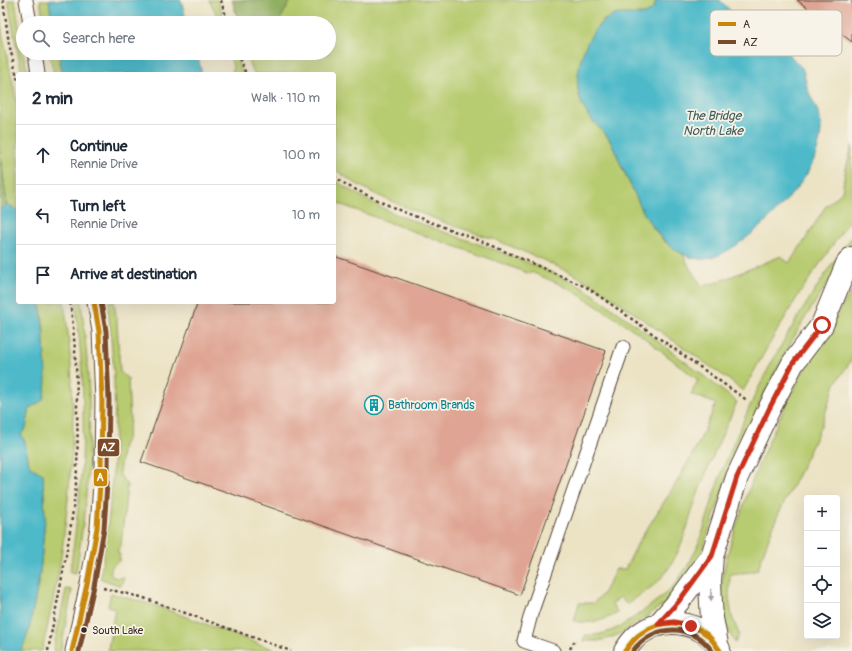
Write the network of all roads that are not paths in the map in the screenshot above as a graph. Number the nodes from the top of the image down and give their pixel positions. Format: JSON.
{"nodes":[{"id":1,"x":26,"y":0,"type":"edge"},
{"id":2,"x":29,"y":16,"type":"edge"},
{"id":3,"x":36,"y":60,"type":"edge"},
{"id":4,"x":38,"y":72,"type":"edge"},
{"id":5,"x":852,"y":258,"type":"edge"},
{"id":6,"x":94,"y":304,"type":"edge"},
{"id":7,"x":623,"y":347,"type":"dead end"},
{"id":8,"x":712,"y":556,"type":"junction"},
{"id":9,"x":658,"y":624,"type":"junction"},
{"id":10,"x":718,"y":648,"type":"edge"},
{"id":11,"x":72,"y":651,"type":"edge"},
{"id":12,"x":553,"y":651,"type":"edge"},
{"id":13,"x":625,"y":651,"type":"edge"}],
"edges":[{"from":1,"to":2,"type":"lane"},
{"from":3,"to":4,"type":"lane"},
{"from":5,"to":8,"type":"street"},
{"from":6,"to":11,"type":"lane"},
{"from":7,"to":12,"type":"lane"},
{"from":8,"to":9,"type":"street"},
{"from":8,"to":10,"type":"street","one_way":true},
{"from":9,"to":10,"type":"street"},
{"from":9,"to":13,"type":"street"}]}
